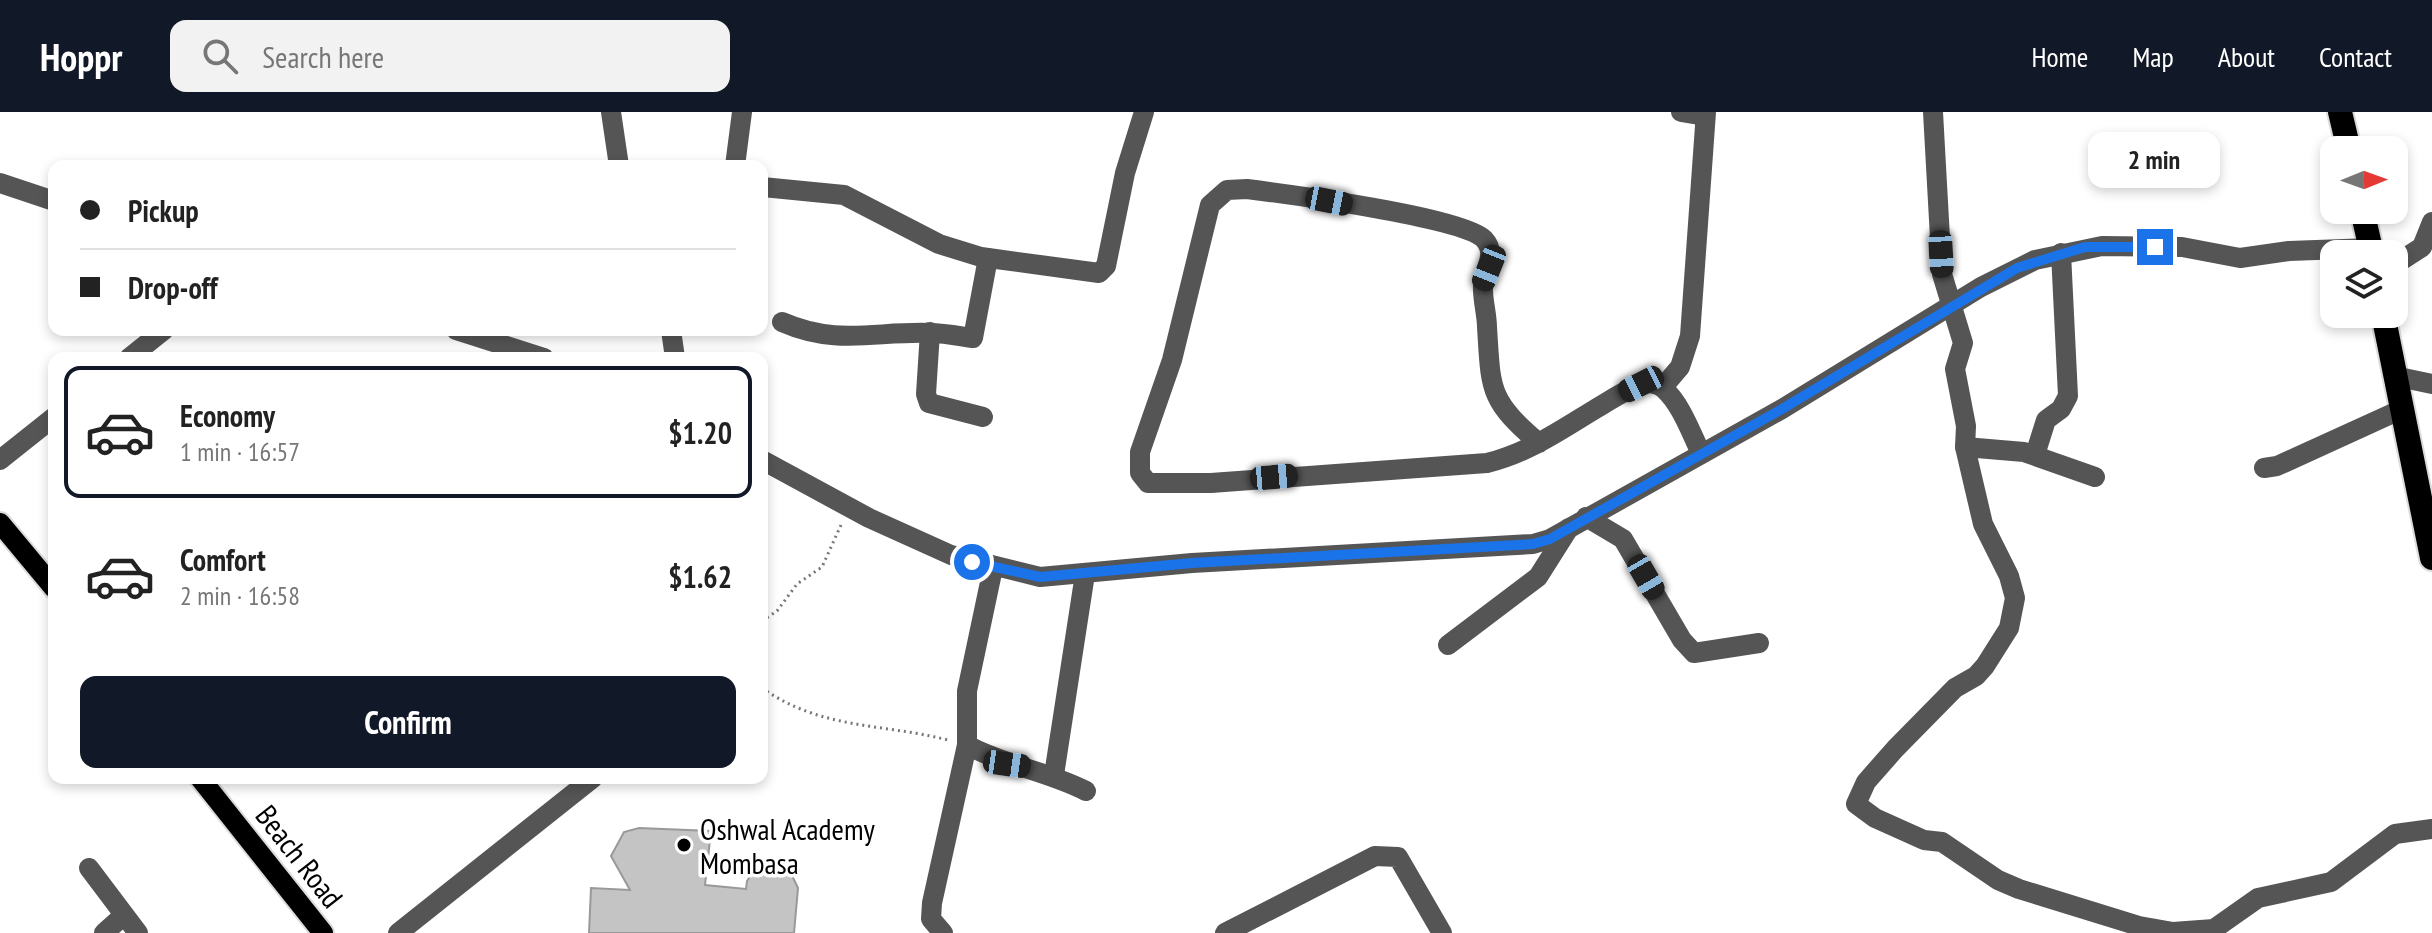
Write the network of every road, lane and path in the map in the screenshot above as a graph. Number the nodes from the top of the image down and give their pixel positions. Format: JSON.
{"nodes":[{"id":1,"x":611,"y":112,"type":"edge"},
{"id":2,"x":742,"y":112,"type":"edge"},
{"id":3,"x":1144,"y":112,"type":"edge"},
{"id":4,"x":1681,"y":112,"type":"edge"},
{"id":5,"x":1933,"y":112,"type":"edge"},
{"id":6,"x":2340,"y":112,"type":"edge"},
{"id":7,"x":1706,"y":114,"type":"edge"},
{"id":8,"x":2346,"y":136,"type":"edge"},
{"id":9,"x":618,"y":160,"type":"edge"},
{"id":10,"x":736,"y":160,"type":"edge"},
{"id":11,"x":0,"y":183,"type":"edge"},
{"id":12,"x":768,"y":188,"type":"edge"},
{"id":13,"x":48,"y":199,"type":"edge"},
{"id":14,"x":2432,"y":222,"type":"edge"},
{"id":15,"x":2320,"y":251,"type":"edge"},
{"id":16,"x":2061,"y":253,"type":"junction"},
{"id":17,"x":2408,"y":256,"type":"edge"},
{"id":18,"x":988,"y":258,"type":"junction"},
{"id":19,"x":1950,"y":307,"type":"junction"},
{"id":20,"x":782,"y":322,"type":"dead end"},
{"id":21,"x":2385,"y":328,"type":"edge"},
{"id":22,"x":930,"y":332,"type":"junction"},
{"id":23,"x":156,"y":336,"type":"edge"},
{"id":24,"x":475,"y":336,"type":"edge"},
{"id":25,"x":136,"y":352,"type":"edge"},
{"id":26,"x":525,"y":352,"type":"edge"},
{"id":27,"x":2394,"y":376,"type":"junction"},
{"id":28,"x":2432,"y":384,"type":"edge"},
{"id":29,"x":1663,"y":387,"type":"junction"},
{"id":30,"x":2400,"y":410,"type":"junction"},
{"id":31,"x":983,"y":417,"type":"dead end"},
{"id":32,"x":48,"y":422,"type":"edge"},
{"id":33,"x":1539,"y":443,"type":"junction"},
{"id":34,"x":1965,"y":447,"type":"junction"},
{"id":35,"x":1701,"y":453,"type":"junction"},
{"id":36,"x":2035,"y":455,"type":"junction"},
{"id":37,"x":0,"y":460,"type":"edge"},
{"id":38,"x":768,"y":463,"type":"edge"},
{"id":39,"x":2264,"y":468,"type":"dead end"},
{"id":40,"x":2095,"y":477,"type":"dead end"},
{"id":41,"x":850,"y":507,"type":"junction"},
{"id":42,"x":1577,"y":522,"type":"junction"},
{"id":43,"x":0,"y":523,"type":"edge"},
{"id":44,"x":2432,"y":558,"type":"edge"},
{"id":45,"x":993,"y":568,"type":"junction"},
{"id":46,"x":1085,"y":574,"type":"junction"},
{"id":47,"x":48,"y":581,"type":"edge"},
{"id":48,"x":768,"y":617,"type":"edge"},
{"id":49,"x":1759,"y":643,"type":"dead end"},
{"id":50,"x":1448,"y":645,"type":"dead end"},
{"id":51,"x":768,"y":692,"type":"edge"},
{"id":52,"x":967,"y":745,"type":"junction"},
{"id":53,"x":1054,"y":775,"type":"junction"},
{"id":54,"x":205,"y":784,"type":"edge"},
{"id":55,"x":580,"y":784,"type":"edge"},
{"id":56,"x":1086,"y":791,"type":"dead end"},
{"id":57,"x":2432,"y":829,"type":"edge"},
{"id":58,"x":89,"y":868,"type":"dead end"},
{"id":59,"x":123,"y":916,"type":"junction"},
{"id":60,"x":104,"y":933,"type":"edge"},
{"id":61,"x":138,"y":933,"type":"edge"},
{"id":62,"x":323,"y":933,"type":"edge"},
{"id":63,"x":398,"y":933,"type":"edge"},
{"id":64,"x":943,"y":933,"type":"edge"},
{"id":65,"x":1225,"y":933,"type":"edge"},
{"id":66,"x":1442,"y":933,"type":"edge"}],
"edges":[{"from":1,"to":9,"type":"street"},
{"from":2,"to":10,"type":"street"},
{"from":3,"to":18,"type":"street"},
{"from":4,"to":7,"type":"street"},
{"from":5,"to":19,"type":"street"},
{"from":6,"to":8,"type":"highway"},
{"from":7,"to":29,"type":"street"},
{"from":11,"to":13,"type":"street"},
{"from":12,"to":18,"type":"street"},
{"from":14,"to":17,"type":"street"},
{"from":15,"to":16,"type":"street"},
{"from":16,"to":19,"type":"street"},
{"from":16,"to":36,"type":"street"},
{"from":18,"to":22,"type":"street"},
{"from":19,"to":34,"type":"street"},
{"from":19,"to":35,"type":"street"},
{"from":20,"to":22,"type":"street"},
{"from":21,"to":27,"type":"highway"},
{"from":22,"to":31,"type":"street"},
{"from":23,"to":25,"type":"street"},
{"from":24,"to":26,"type":"street"},
{"from":27,"to":28,"type":"street"},
{"from":27,"to":30,"type":"highway"},
{"from":29,"to":33,"type":"street"},
{"from":29,"to":35,"type":"street"},
{"from":30,"to":39,"type":"street"},
{"from":30,"to":44,"type":"highway"},
{"from":32,"to":37,"type":"street"},
{"from":33,"to":33,"type":"street"},
{"from":34,"to":36,"type":"street"},
{"from":34,"to":57,"type":"street"},
{"from":35,"to":42,"type":"street"},
{"from":36,"to":40,"type":"street"},
{"from":38,"to":41,"type":"street"},
{"from":41,"to":45,"type":"street"},
{"from":41,"to":48,"type":"path"},
{"from":42,"to":46,"type":"street"},
{"from":42,"to":49,"type":"street"},
{"from":42,"to":50,"type":"street"},
{"from":43,"to":47,"type":"main road"},
{"from":45,"to":46,"type":"street"},
{"from":45,"to":52,"type":"street"},
{"from":46,"to":53,"type":"street"},
{"from":51,"to":52,"type":"path"},
{"from":52,"to":53,"type":"street"},
{"from":52,"to":64,"type":"street"},
{"from":53,"to":56,"type":"street"},
{"from":54,"to":62,"type":"main road","name":"Beach Road"},
{"from":55,"to":63,"type":"street"},
{"from":58,"to":59,"type":"street"},
{"from":59,"to":60,"type":"street"},
{"from":59,"to":61,"type":"street"},
{"from":65,"to":66,"type":"street"}]}
